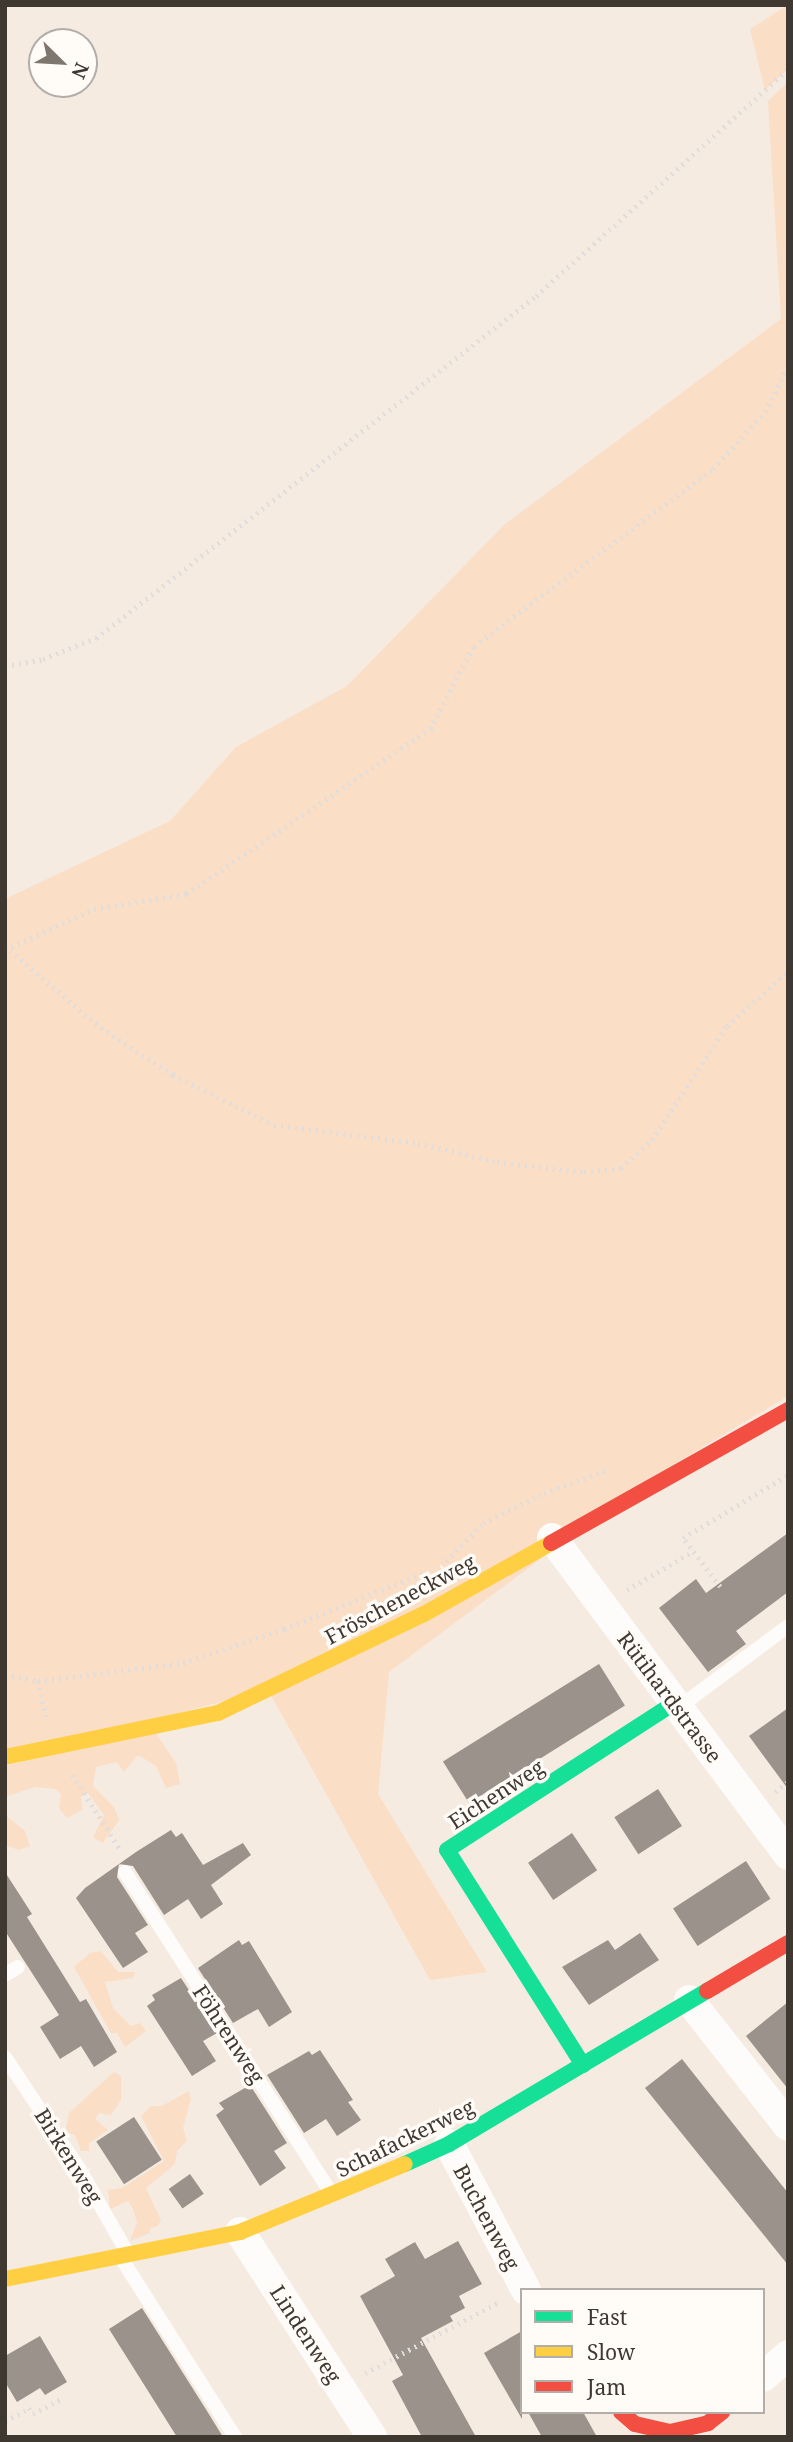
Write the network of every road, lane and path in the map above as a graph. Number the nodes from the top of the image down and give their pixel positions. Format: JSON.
{"nodes":[{"id":1,"x":788,"y":69,"type":"edge"},
{"id":2,"x":788,"y":366,"type":"edge"},
{"id":3,"x":5,"y":657,"type":"edge"},
{"id":4,"x":7,"y":665,"type":"edge"},
{"id":5,"x":6,"y":948,"type":"edge"},
{"id":6,"x":788,"y":971,"type":"edge"},
{"id":7,"x":788,"y":1410,"type":"edge"},
{"id":8,"x":623,"y":1464,"type":"dead end"},
{"id":9,"x":788,"y":1475,"type":"edge"},
{"id":10,"x":552,"y":1538,"type":"junction"},
{"id":11,"x":692,"y":1552,"type":"junction"},
{"id":12,"x":442,"y":1565,"type":"dead end"},
{"id":13,"x":430,"y":1570,"type":"dead end"},
{"id":14,"x":720,"y":1587,"type":"dead end"},
{"id":15,"x":602,"y":1605,"type":"junction"},
{"id":16,"x":788,"y":1626,"type":"edge"},
{"id":17,"x":5,"y":1675,"type":"edge"},
{"id":18,"x":676,"y":1705,"type":"junction"},
{"id":19,"x":55,"y":1746,"type":"junction"},
{"id":20,"x":5,"y":1757,"type":"edge"},
{"id":21,"x":788,"y":1855,"type":"edge"},
{"id":22,"x":125,"y":1872,"type":"joint"},
{"id":23,"x":788,"y":1943,"type":"edge"},
{"id":24,"x":18,"y":1967,"type":"dead end"},
{"id":25,"x":5,"y":1975,"type":"edge"},
{"id":26,"x":689,"y":2000,"type":"junction"},
{"id":27,"x":5,"y":2057,"type":"edge"},
{"id":28,"x":583,"y":2065,"type":"junction"},
{"id":29,"x":788,"y":2126,"type":"edge"},
{"id":30,"x":449,"y":2144,"type":"junction"},
{"id":31,"x":333,"y":2196,"type":"junction"},
{"id":32,"x":240,"y":2232,"type":"junction"},
{"id":33,"x":125,"y":2257,"type":"junction"},
{"id":34,"x":5,"y":2279,"type":"edge"},
{"id":35,"x":524,"y":2288,"type":"edge"},
{"id":36,"x":520,"y":2292,"type":"edge"},
{"id":37,"x":788,"y":2355,"type":"edge"},
{"id":38,"x":765,"y":2375,"type":"edge"},
{"id":39,"x":340,"y":2387,"type":"junction"},
{"id":40,"x":61,"y":2399,"type":"dead end"},
{"id":41,"x":623,"y":2414,"type":"edge"},
{"id":42,"x":719,"y":2414,"type":"edge"},
{"id":43,"x":5,"y":2421,"type":"edge"},
{"id":44,"x":235,"y":2437,"type":"edge"},
{"id":45,"x":372,"y":2437,"type":"edge"}],
"edges":[{"from":1,"to":4,"type":"path"},
{"from":2,"to":5,"type":"path"},
{"from":3,"to":4,"type":"path"},
{"from":5,"to":6,"type":"path"},
{"from":7,"to":10,"type":"street","name":"Fröscheneckweg"},
{"from":8,"to":12,"type":"path"},
{"from":9,"to":11,"type":"path"},
{"from":10,"to":15,"type":"street","name":"Rütihardstrasse"},
{"from":10,"to":19,"type":"street","name":"Fröscheneckweg"},
{"from":11,"to":14,"type":"path"},
{"from":11,"to":15,"type":"path"},
{"from":13,"to":17,"type":"path"},
{"from":15,"to":18,"type":"street","name":"Rütihardstrasse"},
{"from":16,"to":18,"type":"lane"},
{"from":18,"to":21,"type":"street","name":"Rütihardstrasse"},
{"from":18,"to":28,"type":"street","name":"Eichenweg"},
{"from":19,"to":20,"type":"street","name":"Fröscheneckweg"},
{"from":19,"to":22,"type":"path"},
{"from":22,"to":31,"type":"lane","name":"Föhrenweg"},
{"from":23,"to":26,"type":"street","name":"Schafackerweg"},
{"from":24,"to":25,"type":"lane"},
{"from":26,"to":28,"type":"street","name":"Schafackerweg"},
{"from":26,"to":29,"type":"street"},
{"from":27,"to":33,"type":"lane","name":"Birkenweg"},
{"from":28,"to":30,"type":"street","name":"Schafackerweg"},
{"from":30,"to":31,"type":"street","name":"Schafackerweg"},
{"from":30,"to":35,"type":"street","name":"Buchenweg"},
{"from":31,"to":32,"type":"street","name":"Schafackerweg"},
{"from":32,"to":33,"type":"street","name":"Schafackerweg"},
{"from":32,"to":39,"type":"street","name":"Lindenweg"},
{"from":33,"to":34,"type":"street","name":"Schafackerweg"},
{"from":33,"to":44,"type":"lane","name":"Birkenweg"},
{"from":36,"to":39,"type":"path"},
{"from":37,"to":38,"type":"street"},
{"from":39,"to":45,"type":"street","name":"Lindenweg"},
{"from":40,"to":43,"type":"path"},
{"from":41,"to":42,"type":"street"}]}
